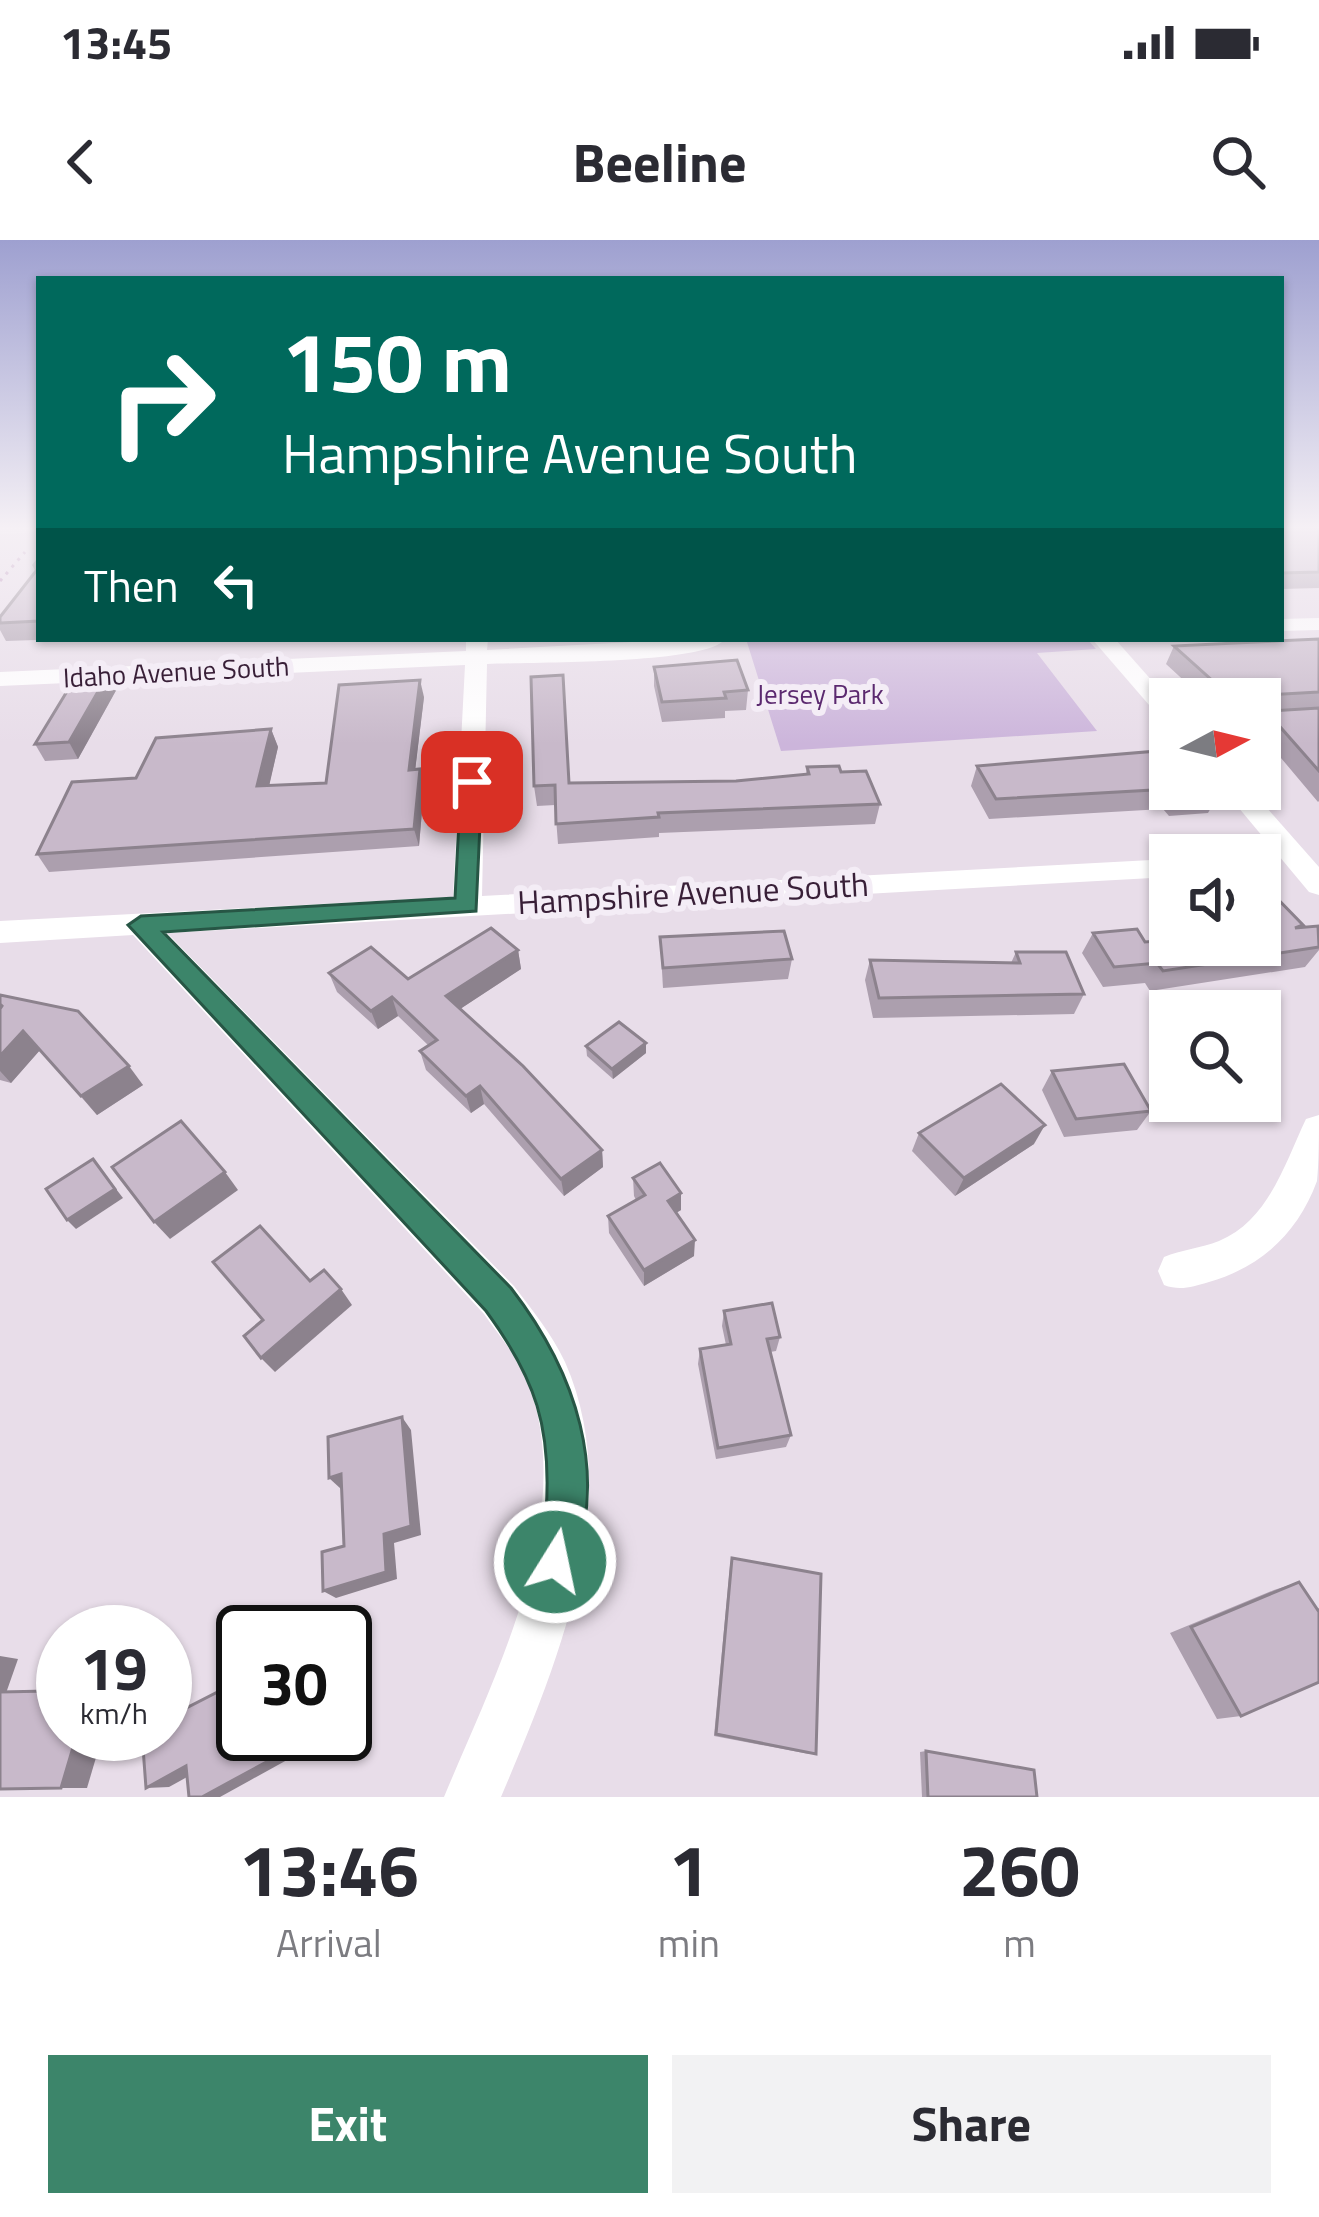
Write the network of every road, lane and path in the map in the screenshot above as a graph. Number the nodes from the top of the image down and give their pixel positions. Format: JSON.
{"nodes":[{"id":1,"x":1319,"y":624,"type":"edge"},
{"id":2,"x":1284,"y":625,"type":"edge"},
{"id":3,"x":705,"y":642,"type":"edge"},
{"id":4,"x":1106,"y":642,"type":"edge"},
{"id":5,"x":477,"y":648,"type":"edge"},
{"id":6,"x":0,"y":679,"type":"edge"},
{"id":7,"x":1149,"y":691,"type":"edge"},
{"id":8,"x":1257,"y":810,"type":"edge"},
{"id":9,"x":1309,"y":861,"type":"edge"},
{"id":10,"x":1149,"y":869,"type":"edge"},
{"id":11,"x":1319,"y":885,"type":"edge"},
{"id":12,"x":467,"y":905,"type":"junction"},
{"id":13,"x":141,"y":925,"type":"junction"},
{"id":14,"x":0,"y":932,"type":"edge"},
{"id":15,"x":1319,"y":1130,"type":"edge"},
{"id":16,"x":1178,"y":1271,"type":"dead end"},
{"id":17,"x":472,"y":1797,"type":"edge"}],
"edges":[{"from":1,"to":2,"type":"street"},
{"from":3,"to":5,"type":"street","name":"Idaho Avenue South"},
{"from":4,"to":7,"type":"street"},
{"from":5,"to":6,"type":"street","name":"Idaho Avenue South"},
{"from":5,"to":12,"type":"street"},
{"from":8,"to":9,"type":"street"},
{"from":9,"to":11,"type":"street"},
{"from":10,"to":12,"type":"street","name":"Hampshire Avenue South"},
{"from":12,"to":13,"type":"street","name":"Hampshire Avenue South"},
{"from":13,"to":14,"type":"street","name":"Hampshire Avenue South"},
{"from":13,"to":17,"type":"street"},
{"from":15,"to":16,"type":"street"}]}
